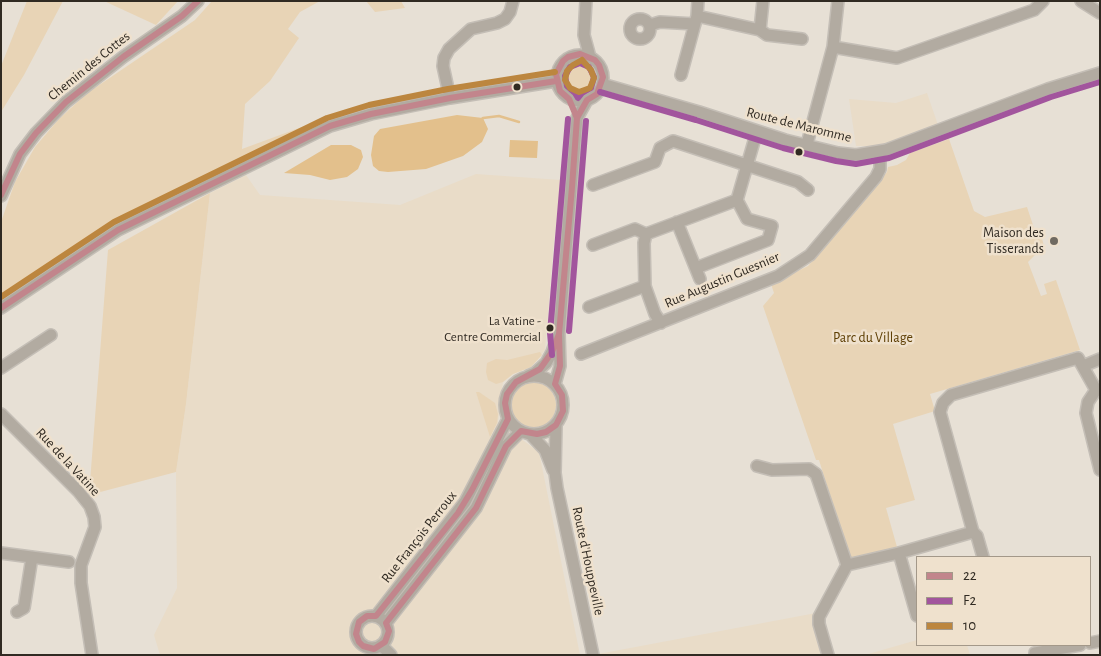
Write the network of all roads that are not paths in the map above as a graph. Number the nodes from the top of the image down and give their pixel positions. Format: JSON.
{"nodes":[{"id":1,"x":198,"y":1,"type":"edge"},
{"id":2,"x":513,"y":1,"type":"edge"},
{"id":3,"x":579,"y":1,"type":"edge"},
{"id":4,"x":586,"y":1,"type":"edge"},
{"id":5,"x":698,"y":1,"type":"edge"},
{"id":6,"x":763,"y":1,"type":"edge"},
{"id":7,"x":838,"y":1,"type":"edge"},
{"id":8,"x":1043,"y":1,"type":"edge"},
{"id":9,"x":1081,"y":1,"type":"edge"},
{"id":10,"x":1100,"y":13,"type":"edge"},
{"id":11,"x":696,"y":20,"type":"junction"},
{"id":12,"x":650,"y":25,"type":"dead end"},
{"id":13,"x":760,"y":30,"type":"junction"},
{"id":14,"x":802,"y":39,"type":"dead end"},
{"id":15,"x":833,"y":47,"type":"junction"},
{"id":16,"x":575,"y":55,"type":"junction"},
{"id":17,"x":590,"y":57,"type":"junction"},
{"id":18,"x":1100,"y":73,"type":"edge"},
{"id":19,"x":681,"y":75,"type":"dead end"},
{"id":20,"x":556,"y":81,"type":"junction"},
{"id":21,"x":602,"y":84,"type":"junction"},
{"id":22,"x":450,"y":98,"type":"junction"},
{"id":23,"x":569,"y":99,"type":"junction"},
{"id":24,"x":587,"y":100,"type":"junction"},
{"id":25,"x":577,"y":118,"type":"junction"},
{"id":26,"x":757,"y":131,"type":"junction"},
{"id":27,"x":806,"y":144,"type":"junction"},
{"id":28,"x":880,"y":152,"type":"junction"},
{"id":29,"x":748,"y":165,"type":"junction"},
{"id":30,"x":593,"y":185,"type":"dead end"},
{"id":31,"x":808,"y":190,"type":"dead end"},
{"id":32,"x":1,"y":196,"type":"edge"},
{"id":33,"x":737,"y":200,"type":"junction"},
{"id":34,"x":677,"y":222,"type":"junction"},
{"id":35,"x":646,"y":234,"type":"junction"},
{"id":36,"x":593,"y":245,"type":"dead end"},
{"id":37,"x":645,"y":286,"type":"junction"},
{"id":38,"x":589,"y":307,"type":"dead end"},
{"id":39,"x":1,"y":308,"type":"edge"},
{"id":40,"x":660,"y":323,"type":"junction"},
{"id":41,"x":559,"y":334,"type":"junction"},
{"id":42,"x":51,"y":335,"type":"dead end"},
{"id":43,"x":580,"y":354,"type":"dead end"},
{"id":44,"x":1100,"y":360,"type":"edge"},
{"id":45,"x":1083,"y":366,"type":"junction"},
{"id":46,"x":1,"y":368,"type":"edge"},
{"id":47,"x":528,"y":376,"type":"junction"},
{"id":48,"x":555,"y":384,"type":"junction"},
{"id":49,"x":1098,"y":389,"type":"edge"},
{"id":50,"x":1,"y":414,"type":"edge"},
{"id":51,"x":508,"y":419,"type":"junction"},
{"id":52,"x":556,"y":425,"type":"junction"},
{"id":53,"x":526,"y":433,"type":"junction"},
{"id":54,"x":758,"y":466,"type":"dead end"},
{"id":55,"x":1100,"y":470,"type":"edge"},
{"id":56,"x":555,"y":474,"type":"junction"},
{"id":57,"x":973,"y":532,"type":"junction"},
{"id":58,"x":1,"y":553,"type":"edge"},
{"id":59,"x":899,"y":553,"type":"junction"},
{"id":60,"x":983,"y":556,"type":"edge"},
{"id":61,"x":32,"y":557,"type":"junction"},
{"id":62,"x":76,"y":564,"type":"junction"},
{"id":63,"x":847,"y":565,"type":"junction"},
{"id":64,"x":17,"y":612,"type":"dead end"},
{"id":65,"x":916,"y":612,"type":"edge"},
{"id":66,"x":376,"y":616,"type":"junction"},
{"id":67,"x":386,"y":623,"type":"junction"},
{"id":68,"x":362,"y":646,"type":"junction"},
{"id":69,"x":382,"y":646,"type":"junction"},
{"id":70,"x":1075,"y":646,"type":"edge"},
{"id":71,"x":1032,"y":654,"type":"edge"},
{"id":72,"x":92,"y":655,"type":"edge"},
{"id":73,"x":354,"y":655,"type":"edge"},
{"id":74,"x":391,"y":655,"type":"edge"},
{"id":75,"x":593,"y":655,"type":"edge"},
{"id":76,"x":828,"y":655,"type":"edge"}],
"edges":[{"from":1,"to":32,"type":"street","name":"Chemin des Cottes"},
{"from":2,"to":22,"type":"street"},
{"from":3,"to":16,"type":"street"},
{"from":4,"to":17,"type":"street"},
{"from":5,"to":11,"type":"street"},
{"from":6,"to":13,"type":"street"},
{"from":7,"to":15,"type":"street"},
{"from":8,"to":15,"type":"street"},
{"from":9,"to":10,"type":"street"},
{"from":11,"to":12,"type":"street"},
{"from":11,"to":13,"type":"street"},
{"from":11,"to":19,"type":"street"},
{"from":13,"to":14,"type":"street"},
{"from":15,"to":27,"type":"street"},
{"from":16,"to":17,"type":"street"},
{"from":16,"to":20,"type":"street"},
{"from":17,"to":21,"type":"street"},
{"from":18,"to":28,"type":"street","name":"Route de Maromme"},
{"from":20,"to":22,"type":"street"},
{"from":20,"to":23,"type":"street"},
{"from":21,"to":24,"type":"street"},
{"from":21,"to":26,"type":"street","name":"Route de Maromme"},
{"from":22,"to":39,"type":"street"},
{"from":23,"to":24,"type":"street"},
{"from":23,"to":25,"type":"street"},
{"from":24,"to":25,"type":"street"},
{"from":25,"to":41,"type":"street"},
{"from":26,"to":27,"type":"street","name":"Route de Maromme"},
{"from":26,"to":29,"type":"street"},
{"from":27,"to":28,"type":"street","name":"Route de Maromme"},
{"from":28,"to":40,"type":"street","name":"Rue Augustin Guesnier"},
{"from":29,"to":30,"type":"street"},
{"from":29,"to":31,"type":"street"},
{"from":29,"to":33,"type":"street"},
{"from":33,"to":34,"type":"street"},
{"from":33,"to":34,"type":"street"},
{"from":34,"to":35,"type":"street"},
{"from":35,"to":36,"type":"street"},
{"from":35,"to":37,"type":"street"},
{"from":37,"to":38,"type":"street"},
{"from":37,"to":40,"type":"street"},
{"from":40,"to":43,"type":"street","name":"Rue Augustin Guesnier"},
{"from":41,"to":47,"type":"street"},
{"from":41,"to":48,"type":"street"},
{"from":42,"to":46,"type":"street"},
{"from":44,"to":45,"type":"street"},
{"from":45,"to":49,"type":"street"},
{"from":45,"to":57,"type":"street"},
{"from":47,"to":48,"type":"street"},
{"from":47,"to":51,"type":"street"},
{"from":48,"to":52,"type":"street"},
{"from":49,"to":55,"type":"street"},
{"from":50,"to":62,"type":"street","name":"Rue de la Vatine"},
{"from":51,"to":53,"type":"street"},
{"from":51,"to":66,"type":"street","name":"Rue François Perroux"},
{"from":52,"to":53,"type":"street"},
{"from":52,"to":56,"type":"street","name":"Route d'Houppeville"},
{"from":53,"to":56,"type":"street","name":"Route d'Houppeville"},
{"from":53,"to":67,"type":"street","name":"Rue François Perroux"},
{"from":54,"to":63,"type":"street"},
{"from":56,"to":75,"type":"street","name":"Route d'Houppeville"},
{"from":57,"to":59,"type":"street"},
{"from":57,"to":60,"type":"street"},
{"from":58,"to":61,"type":"street"},
{"from":59,"to":63,"type":"street"},
{"from":59,"to":65,"type":"street"},
{"from":61,"to":62,"type":"street"},
{"from":61,"to":64,"type":"street"},
{"from":62,"to":72,"type":"street","name":"Rue de la Vatine"},
{"from":63,"to":76,"type":"street"},
{"from":66,"to":67,"type":"street"},
{"from":66,"to":68,"type":"street"},
{"from":67,"to":69,"type":"street"},
{"from":68,"to":69,"type":"street"},
{"from":68,"to":73,"type":"street"},
{"from":69,"to":74,"type":"street"},
{"from":70,"to":71,"type":"street"}]}
